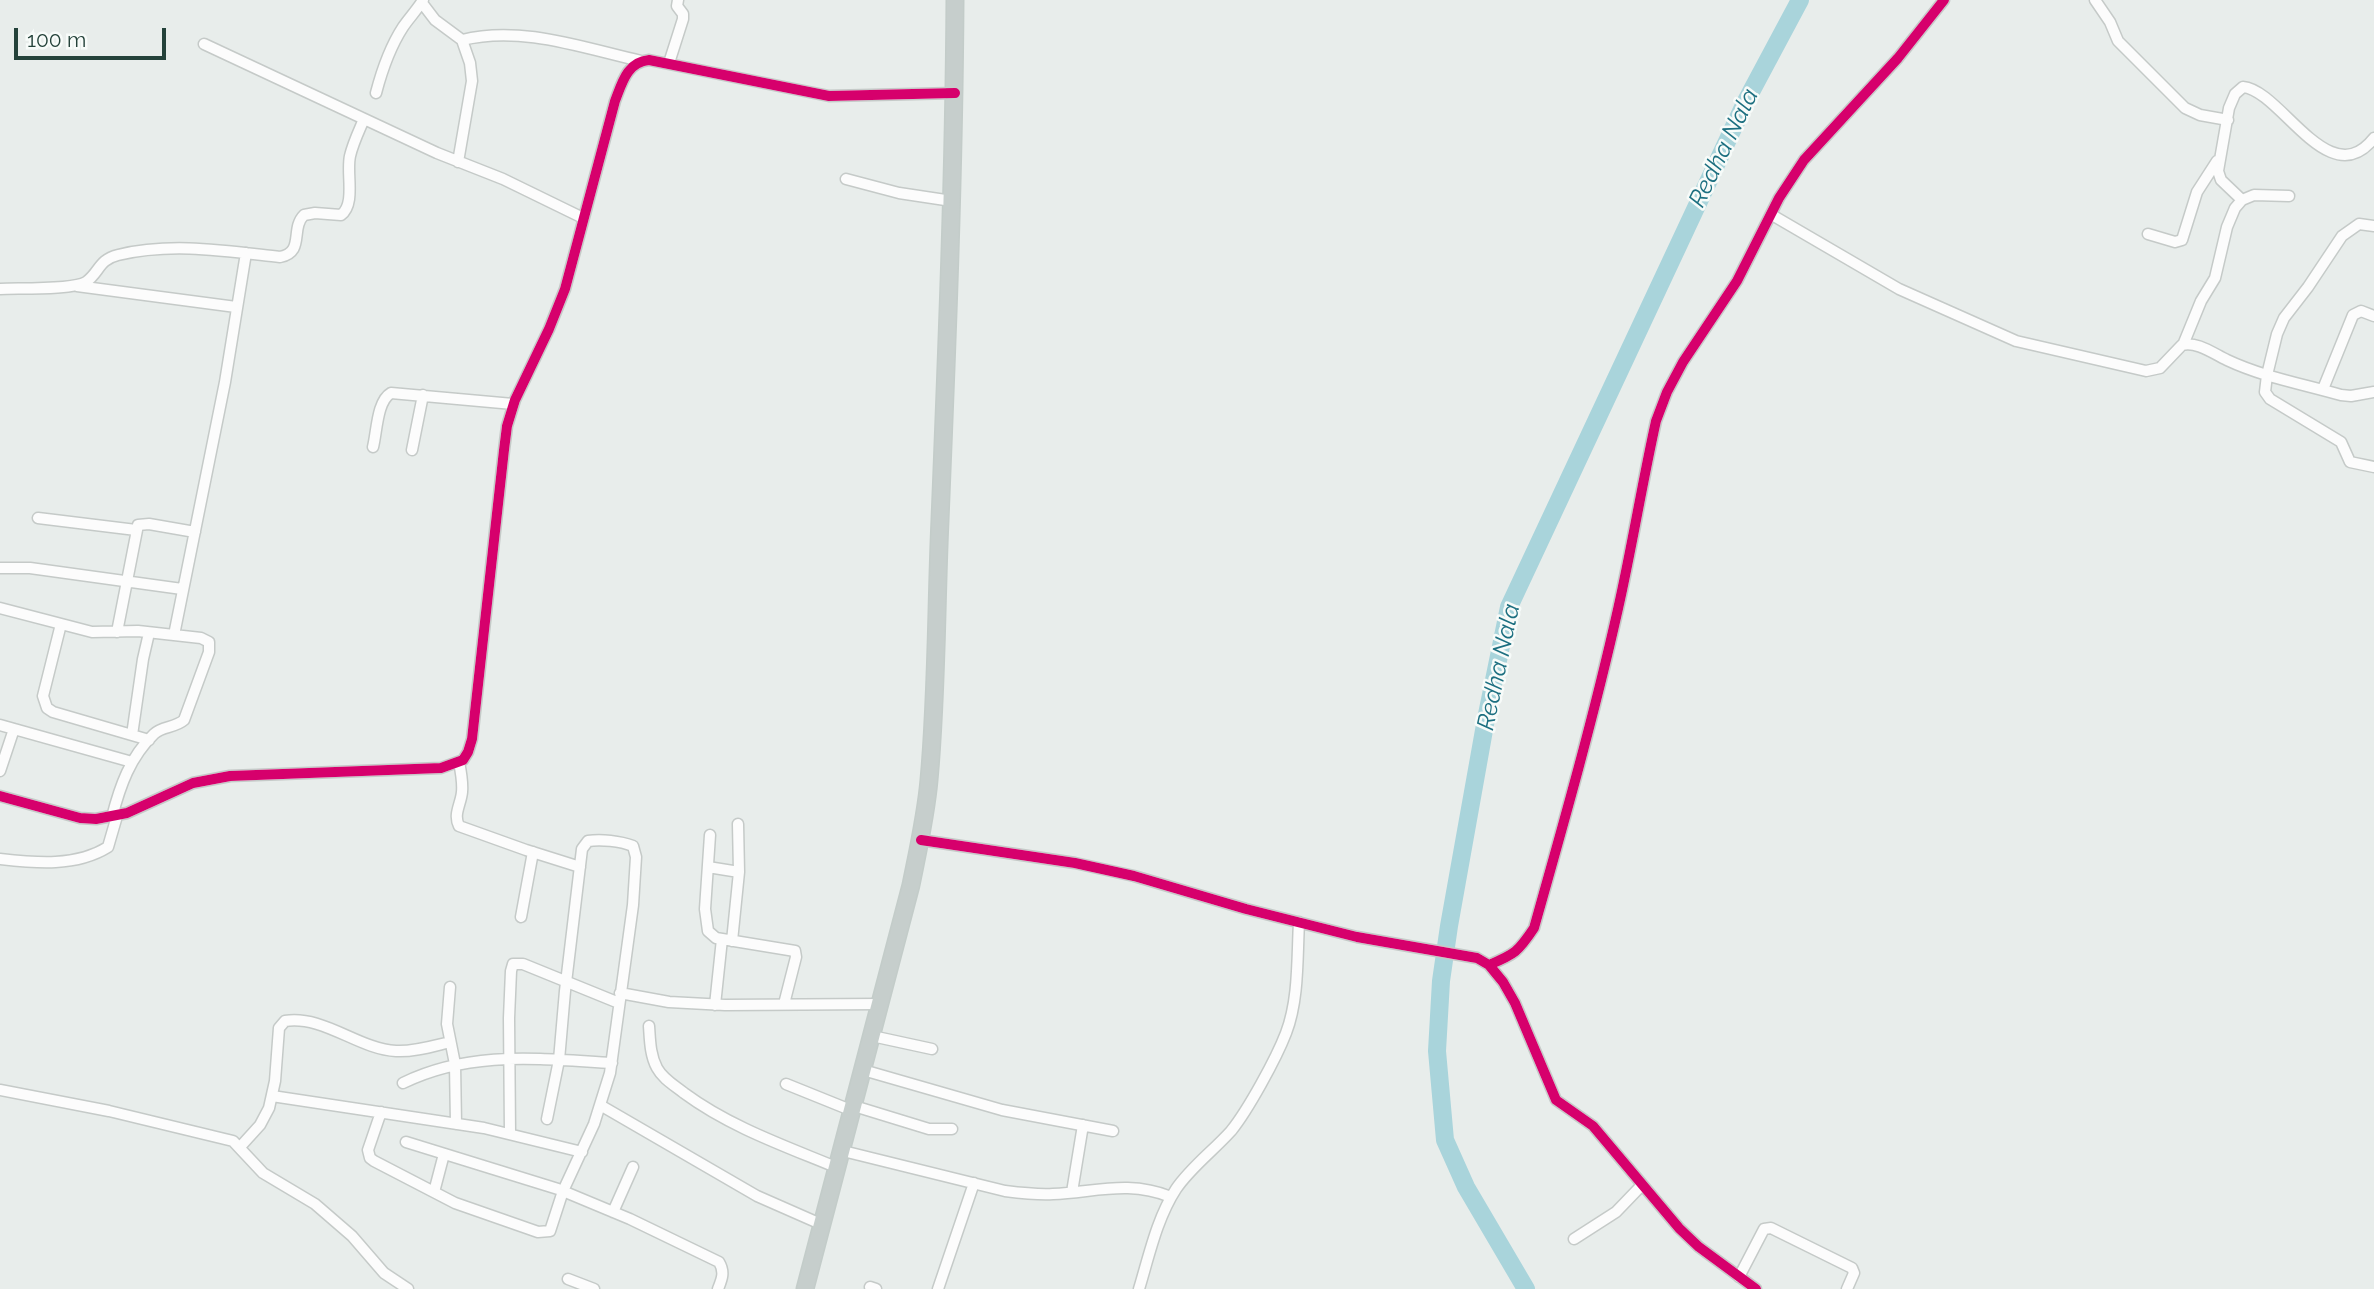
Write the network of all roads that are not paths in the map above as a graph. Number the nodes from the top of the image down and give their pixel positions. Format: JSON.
{"nodes":[{"id":1,"x":678,"y":0,"type":"edge"},
{"id":2,"x":955,"y":0,"type":"edge"},
{"id":3,"x":1944,"y":0,"type":"edge"},
{"id":4,"x":2095,"y":0,"type":"edge"},
{"id":5,"x":423,"y":2,"type":"edge"},
{"id":6,"x":462,"y":40,"type":"junction"},
{"id":7,"x":204,"y":44,"type":"dead end"},
{"id":8,"x":642,"y":61,"type":"junction"},
{"id":9,"x":669,"y":63,"type":"junction"},
{"id":10,"x":376,"y":93,"type":"dead end"},
{"id":11,"x":954,"y":93,"type":"junction"},
{"id":12,"x":364,"y":119,"type":"junction"},
{"id":13,"x":2228,"y":120,"type":"junction"},
{"id":14,"x":2374,"y":138,"type":"edge"},
{"id":15,"x":2219,"y":158,"type":"junction"},
{"id":16,"x":458,"y":162,"type":"junction"},
{"id":17,"x":846,"y":179,"type":"dead end"},
{"id":18,"x":2289,"y":196,"type":"dead end"},
{"id":19,"x":2242,"y":200,"type":"junction"},
{"id":20,"x":952,"y":201,"type":"junction"},
{"id":21,"x":1772,"y":215,"type":"junction"},
{"id":22,"x":583,"y":218,"type":"junction"},
{"id":23,"x":2374,"y":226,"type":"edge"},
{"id":24,"x":2148,"y":234,"type":"dead end"},
{"id":25,"x":246,"y":253,"type":"junction"},
{"id":26,"x":76,"y":286,"type":"junction"},
{"id":27,"x":0,"y":289,"type":"edge"},
{"id":28,"x":236,"y":307,"type":"junction"},
{"id":29,"x":2374,"y":316,"type":"edge"},
{"id":30,"x":2183,"y":345,"type":"junction"},
{"id":31,"x":2267,"y":375,"type":"junction"},
{"id":32,"x":2323,"y":389,"type":"junction"},
{"id":33,"x":2374,"y":391,"type":"edge"},
{"id":34,"x":423,"y":395,"type":"junction"},
{"id":35,"x":513,"y":404,"type":"junction"},
{"id":36,"x":373,"y":447,"type":"dead end"},
{"id":37,"x":412,"y":450,"type":"dead end"},
{"id":38,"x":2374,"y":467,"type":"edge"},
{"id":39,"x":38,"y":518,"type":"dead end"},
{"id":40,"x":136,"y":530,"type":"junction"},
{"id":41,"x":195,"y":532,"type":"junction"},
{"id":42,"x":0,"y":568,"type":"edge"},
{"id":43,"x":125,"y":582,"type":"junction"},
{"id":44,"x":183,"y":589,"type":"junction"},
{"id":45,"x":0,"y":608,"type":"edge"},
{"id":46,"x":61,"y":624,"type":"junction"},
{"id":47,"x":117,"y":632,"type":"junction"},
{"id":48,"x":149,"y":633,"type":"junction"},
{"id":49,"x":174,"y":635,"type":"junction"},
{"id":50,"x":0,"y":725,"type":"edge"},
{"id":51,"x":14,"y":729,"type":"junction"},
{"id":52,"x":132,"y":735,"type":"junction"},
{"id":53,"x":149,"y":740,"type":"junction"},
{"id":54,"x":132,"y":762,"type":"junction"},
{"id":55,"x":459,"y":762,"type":"junction"},
{"id":56,"x":0,"y":771,"type":"edge"},
{"id":57,"x":0,"y":796,"type":"edge"},
{"id":58,"x":114,"y":817,"type":"junction"},
{"id":59,"x":738,"y":824,"type":"dead end"},
{"id":60,"x":710,"y":835,"type":"dead end"},
{"id":61,"x":920,"y":840,"type":"junction"},
{"id":62,"x":533,"y":852,"type":"junction"},
{"id":63,"x":0,"y":859,"type":"edge"},
{"id":64,"x":580,"y":867,"type":"junction"},
{"id":65,"x":708,"y":867,"type":"junction"},
{"id":66,"x":739,"y":872,"type":"junction"},
{"id":67,"x":521,"y":917,"type":"dead end"},
{"id":68,"x":1299,"y":922,"type":"junction"},
{"id":69,"x":727,"y":940,"type":"junction"},
{"id":70,"x":1489,"y":965,"type":"junction"},
{"id":71,"x":566,"y":982,"type":"junction"},
{"id":72,"x":450,"y":986,"type":"dead end"},
{"id":73,"x":620,"y":998,"type":"junction"},
{"id":74,"x":784,"y":1004,"type":"junction"},
{"id":75,"x":880,"y":1004,"type":"junction"},
{"id":76,"x":715,"y":1005,"type":"junction"},
{"id":77,"x":649,"y":1026,"type":"dead end"},
{"id":78,"x":872,"y":1036,"type":"junction"},
{"id":79,"x":450,"y":1042,"type":"junction"},
{"id":80,"x":932,"y":1049,"type":"dead end"},
{"id":81,"x":510,"y":1058,"type":"junction"},
{"id":82,"x":559,"y":1060,"type":"junction"},
{"id":83,"x":612,"y":1063,"type":"junction"},
{"id":84,"x":455,"y":1064,"type":"junction"},
{"id":85,"x":863,"y":1070,"type":"junction"},
{"id":86,"x":403,"y":1083,"type":"dead end"},
{"id":87,"x":786,"y":1084,"type":"dead end"},
{"id":88,"x":0,"y":1090,"type":"edge"},
{"id":89,"x":272,"y":1096,"type":"junction"},
{"id":90,"x":600,"y":1105,"type":"junction"},
{"id":91,"x":854,"y":1109,"type":"junction"},
{"id":92,"x":381,"y":1112,"type":"junction"},
{"id":93,"x":547,"y":1119,"type":"dead end"},
{"id":94,"x":456,"y":1124,"type":"junction"},
{"id":95,"x":1083,"y":1125,"type":"junction"},
{"id":96,"x":952,"y":1129,"type":"dead end"},
{"id":97,"x":1113,"y":1131,"type":"dead end"},
{"id":98,"x":510,"y":1133,"type":"junction"},
{"id":99,"x":406,"y":1142,"type":"dead end"},
{"id":100,"x":240,"y":1147,"type":"junction"},
{"id":101,"x":842,"y":1151,"type":"junction"},
{"id":102,"x":582,"y":1152,"type":"junction"},
{"id":103,"x":444,"y":1154,"type":"junction"},
{"id":104,"x":633,"y":1167,"type":"dead end"},
{"id":105,"x":838,"y":1168,"type":"junction"},
{"id":106,"x":974,"y":1183,"type":"junction"},
{"id":107,"x":1642,"y":1185,"type":"junction"},
{"id":108,"x":564,"y":1191,"type":"junction"},
{"id":109,"x":434,"y":1192,"type":"junction"},
{"id":110,"x":1072,"y":1192,"type":"junction"},
{"id":111,"x":1171,"y":1197,"type":"junction"},
{"id":112,"x":613,"y":1212,"type":"junction"},
{"id":113,"x":823,"y":1225,"type":"junction"},
{"id":114,"x":1574,"y":1239,"type":"dead end"},
{"id":115,"x":1739,"y":1277,"type":"junction"},
{"id":116,"x":568,"y":1279,"type":"dead end"},
{"id":117,"x":408,"y":1289,"type":"edge"},
{"id":118,"x":594,"y":1289,"type":"edge"},
{"id":119,"x":718,"y":1289,"type":"edge"},
{"id":120,"x":805,"y":1289,"type":"edge"},
{"id":121,"x":938,"y":1289,"type":"edge"},
{"id":122,"x":1139,"y":1289,"type":"edge"},
{"id":123,"x":1756,"y":1289,"type":"edge"},
{"id":124,"x":1847,"y":1289,"type":"edge"}],
"edges":[{"from":1,"to":9,"type":"street"},
{"from":2,"to":11,"type":"highway"},
{"from":3,"to":21,"type":"street"},
{"from":4,"to":13,"type":"street"},
{"from":5,"to":6,"type":"street"},
{"from":5,"to":10,"type":"street"},
{"from":6,"to":8,"type":"street"},
{"from":6,"to":16,"type":"street"},
{"from":7,"to":12,"type":"street"},
{"from":8,"to":9,"type":"street"},
{"from":8,"to":22,"type":"street"},
{"from":9,"to":11,"type":"street"},
{"from":11,"to":20,"type":"highway"},
{"from":12,"to":16,"type":"street"},
{"from":12,"to":25,"type":"street"},
{"from":13,"to":14,"type":"street"},
{"from":13,"to":15,"type":"street"},
{"from":15,"to":19,"type":"street"},
{"from":15,"to":24,"type":"street"},
{"from":16,"to":22,"type":"street"},
{"from":17,"to":20,"type":"street"},
{"from":18,"to":19,"type":"street"},
{"from":19,"to":30,"type":"street"},
{"from":20,"to":61,"type":"highway"},
{"from":21,"to":30,"type":"street"},
{"from":21,"to":70,"type":"street"},
{"from":22,"to":35,"type":"street"},
{"from":23,"to":31,"type":"street"},
{"from":25,"to":26,"type":"street"},
{"from":25,"to":28,"type":"street"},
{"from":26,"to":27,"type":"street"},
{"from":26,"to":28,"type":"street"},
{"from":28,"to":41,"type":"street"},
{"from":29,"to":32,"type":"street"},
{"from":30,"to":31,"type":"street"},
{"from":31,"to":32,"type":"street"},
{"from":31,"to":38,"type":"street"},
{"from":32,"to":33,"type":"street"},
{"from":34,"to":35,"type":"street"},
{"from":34,"to":36,"type":"street"},
{"from":34,"to":37,"type":"street"},
{"from":35,"to":55,"type":"street"},
{"from":39,"to":40,"type":"street"},
{"from":40,"to":41,"type":"street"},
{"from":40,"to":43,"type":"street"},
{"from":41,"to":44,"type":"street"},
{"from":42,"to":43,"type":"street"},
{"from":43,"to":44,"type":"street"},
{"from":43,"to":47,"type":"street"},
{"from":44,"to":49,"type":"street"},
{"from":45,"to":46,"type":"street"},
{"from":46,"to":47,"type":"street"},
{"from":46,"to":52,"type":"street"},
{"from":47,"to":48,"type":"street"},
{"from":48,"to":49,"type":"street"},
{"from":48,"to":52,"type":"street"},
{"from":49,"to":53,"type":"street"},
{"from":50,"to":51,"type":"street"},
{"from":51,"to":54,"type":"street"},
{"from":51,"to":56,"type":"street"},
{"from":52,"to":53,"type":"street"},
{"from":53,"to":54,"type":"street"},
{"from":54,"to":58,"type":"street"},
{"from":55,"to":58,"type":"street"},
{"from":55,"to":62,"type":"street"},
{"from":57,"to":58,"type":"street"},
{"from":58,"to":63,"type":"street"},
{"from":59,"to":66,"type":"street"},
{"from":60,"to":65,"type":"street"},
{"from":61,"to":68,"type":"street"},
{"from":61,"to":75,"type":"highway"},
{"from":62,"to":64,"type":"street"},
{"from":62,"to":67,"type":"street"},
{"from":64,"to":71,"type":"street"},
{"from":64,"to":73,"type":"street"},
{"from":65,"to":66,"type":"street"},
{"from":65,"to":69,"type":"street"},
{"from":66,"to":69,"type":"street"},
{"from":68,"to":70,"type":"street"},
{"from":68,"to":111,"type":"street"},
{"from":69,"to":74,"type":"street"},
{"from":69,"to":76,"type":"street"},
{"from":70,"to":107,"type":"street"},
{"from":71,"to":73,"type":"street"},
{"from":71,"to":81,"type":"street"},
{"from":71,"to":82,"type":"street"},
{"from":72,"to":79,"type":"street"},
{"from":73,"to":76,"type":"street"},
{"from":73,"to":83,"type":"street"},
{"from":74,"to":75,"type":"street"},
{"from":74,"to":76,"type":"street"},
{"from":75,"to":78,"type":"highway"},
{"from":77,"to":105,"type":"street"},
{"from":78,"to":80,"type":"street"},
{"from":78,"to":85,"type":"highway"},
{"from":79,"to":84,"type":"street"},
{"from":79,"to":89,"type":"street"},
{"from":81,"to":82,"type":"street"},
{"from":81,"to":84,"type":"street"},
{"from":81,"to":98,"type":"street"},
{"from":82,"to":83,"type":"street"},
{"from":82,"to":93,"type":"street"},
{"from":83,"to":90,"type":"street"},
{"from":84,"to":86,"type":"street"},
{"from":84,"to":94,"type":"street"},
{"from":85,"to":91,"type":"highway"},
{"from":85,"to":95,"type":"street"},
{"from":87,"to":91,"type":"street"},
{"from":88,"to":100,"type":"street"},
{"from":89,"to":92,"type":"street"},
{"from":89,"to":100,"type":"street"},
{"from":90,"to":102,"type":"street"},
{"from":90,"to":113,"type":"street"},
{"from":91,"to":96,"type":"street"},
{"from":91,"to":101,"type":"highway"},
{"from":92,"to":94,"type":"street"},
{"from":92,"to":109,"type":"street"},
{"from":94,"to":98,"type":"street"},
{"from":95,"to":97,"type":"street"},
{"from":95,"to":110,"type":"street"},
{"from":98,"to":102,"type":"street"},
{"from":99,"to":103,"type":"street"},
{"from":100,"to":117,"type":"street"},
{"from":101,"to":105,"type":"highway"},
{"from":101,"to":106,"type":"street"},
{"from":102,"to":108,"type":"street"},
{"from":103,"to":108,"type":"street"},
{"from":103,"to":109,"type":"street"},
{"from":104,"to":112,"type":"street"},
{"from":105,"to":113,"type":"highway"},
{"from":106,"to":110,"type":"street"},
{"from":106,"to":121,"type":"street"},
{"from":107,"to":114,"type":"street"},
{"from":107,"to":115,"type":"street"},
{"from":108,"to":109,"type":"street"},
{"from":108,"to":112,"type":"street"},
{"from":110,"to":111,"type":"street"},
{"from":111,"to":122,"type":"street"},
{"from":112,"to":119,"type":"street"},
{"from":113,"to":120,"type":"highway"},
{"from":115,"to":123,"type":"street"},
{"from":115,"to":124,"type":"street"},
{"from":116,"to":118,"type":"street"}]}
